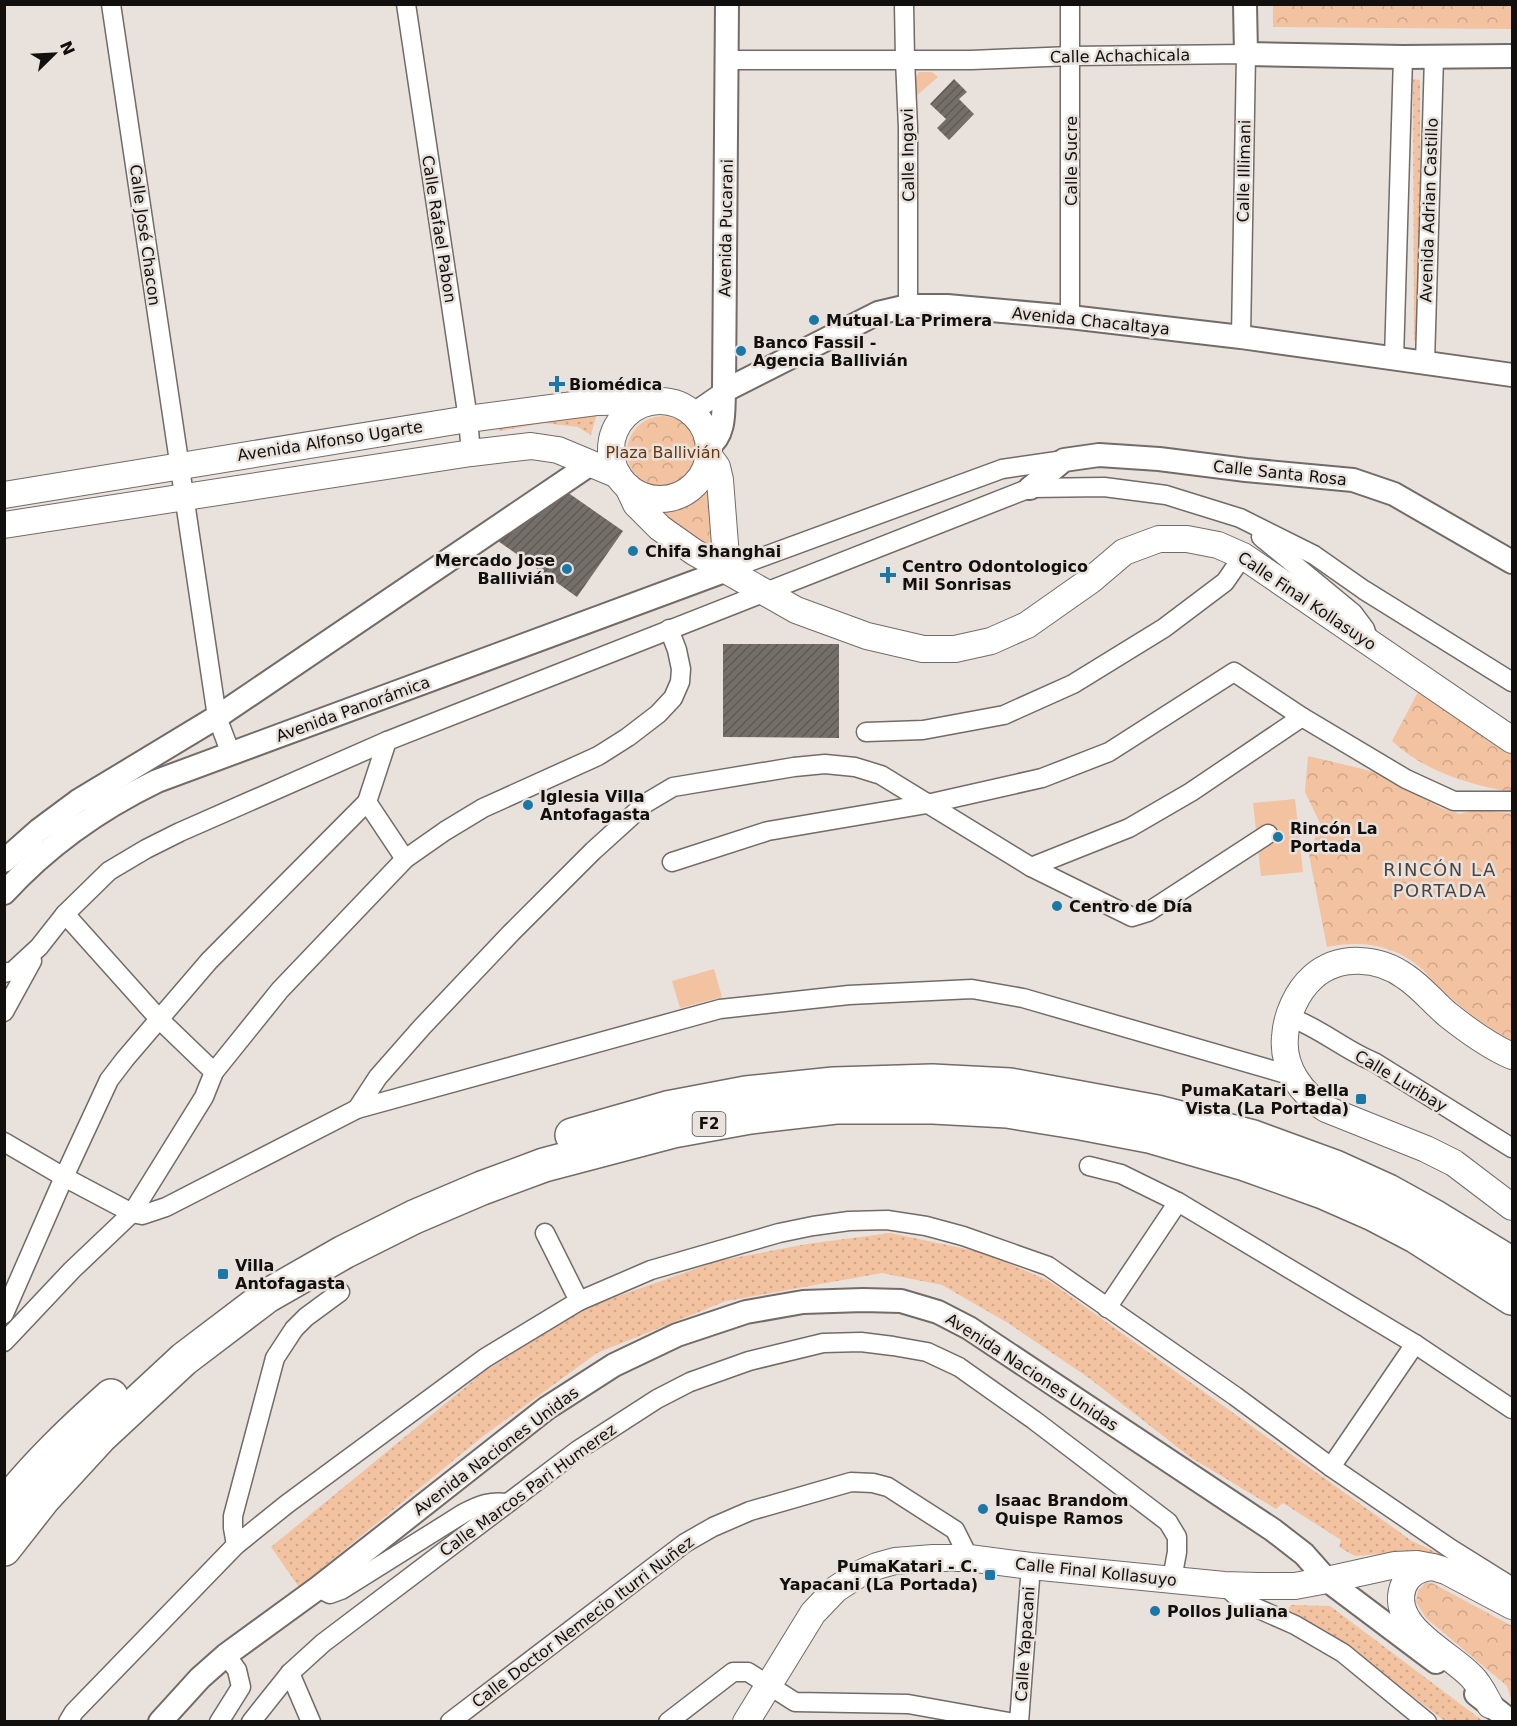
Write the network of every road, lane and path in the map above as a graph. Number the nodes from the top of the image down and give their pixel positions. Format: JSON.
{"nodes":[{"id":1,"x":111,"y":4,"type":"edge"},
{"id":2,"x":406,"y":4,"type":"edge"},
{"id":3,"x":727,"y":4,"type":"edge"},
{"id":4,"x":904,"y":4,"type":"edge"},
{"id":5,"x":1070,"y":4,"type":"edge"},
{"id":6,"x":1245,"y":4,"type":"edge"},
{"id":7,"x":1246,"y":54,"type":"junction"},
{"id":8,"x":1071,"y":56,"type":"junction"},
{"id":9,"x":1512,"y":56,"type":"edge"},
{"id":10,"x":1403,"y":57,"type":"junction"},
{"id":11,"x":1434,"y":57,"type":"junction"},
{"id":12,"x":905,"y":59,"type":"junction"},
{"id":13,"x":728,"y":60,"type":"junction"},
{"id":14,"x":908,"y":306,"type":"junction"},
{"id":15,"x":1070,"y":317,"type":"junction"},
{"id":16,"x":1241,"y":337,"type":"junction"},
{"id":17,"x":1394,"y":359,"type":"junction"},
{"id":18,"x":1425,"y":363,"type":"junction"},
{"id":19,"x":1512,"y":375,"type":"edge"},
{"id":20,"x":724,"y":391,"type":"junction"},
{"id":21,"x":657,"y":401,"type":"junction"},
{"id":22,"x":692,"y":413,"type":"junction"},
{"id":23,"x":468,"y":419,"type":"junction"},
{"id":24,"x":709,"y":451,"type":"junction"},
{"id":25,"x":471,"y":453,"type":"junction"},
{"id":26,"x":1064,"y":460,"type":"junction"},
{"id":27,"x":179,"y":465,"type":"junction"},
{"id":28,"x":589,"y":465,"type":"junction"},
{"id":29,"x":623,"y":481,"type":"junction"},
{"id":30,"x":1030,"y":488,"type":"junction"},
{"id":31,"x":4,"y":495,"type":"edge"},
{"id":32,"x":184,"y":498,"type":"junction"},
{"id":33,"x":1240,"y":518,"type":"junction"},
{"id":34,"x":4,"y":525,"type":"edge"},
{"id":35,"x":1243,"y":556,"type":"junction"},
{"id":36,"x":1512,"y":562,"type":"edge"},
{"id":37,"x":727,"y":570,"type":"junction"},
{"id":38,"x":764,"y":591,"type":"junction"},
{"id":39,"x":669,"y":629,"type":"junction"},
{"id":40,"x":1370,"y":643,"type":"junction"},
{"id":41,"x":1512,"y":682,"type":"edge"},
{"id":42,"x":217,"y":717,"type":"junction"},
{"id":43,"x":1302,"y":717,"type":"junction"},
{"id":44,"x":866,"y":732,"type":"dead end"},
{"id":45,"x":1512,"y":740,"type":"edge"},
{"id":46,"x":387,"y":741,"type":"junction"},
{"id":47,"x":231,"y":754,"type":"junction"},
{"id":48,"x":1512,"y":801,"type":"edge"},
{"id":49,"x":367,"y":802,"type":"junction"},
{"id":50,"x":927,"y":804,"type":"junction"},
{"id":51,"x":1268,"y":834,"type":"dead end"},
{"id":52,"x":405,"y":859,"type":"junction"},
{"id":53,"x":4,"y":861,"type":"edge"},
{"id":54,"x":672,"y":862,"type":"dead end"},
{"id":55,"x":1030,"y":867,"type":"junction"},
{"id":56,"x":4,"y":893,"type":"edge"},
{"id":57,"x":65,"y":914,"type":"junction"},
{"id":58,"x":39,"y":947,"type":"junction"},
{"id":59,"x":4,"y":973,"type":"edge"},
{"id":60,"x":4,"y":1012,"type":"edge"},
{"id":61,"x":1289,"y":1017,"type":"junction"},
{"id":62,"x":160,"y":1020,"type":"junction"},
{"id":63,"x":1512,"y":1056,"type":"edge"},
{"id":64,"x":214,"y":1072,"type":"junction"},
{"id":65,"x":1293,"y":1076,"type":"junction"},
{"id":66,"x":357,"y":1109,"type":"junction"},
{"id":67,"x":5,"y":1144,"type":"edge"},
{"id":68,"x":1512,"y":1148,"type":"edge"},
{"id":69,"x":1089,"y":1166,"type":"dead end"},
{"id":70,"x":64,"y":1177,"type":"junction"},
{"id":71,"x":1178,"y":1202,"type":"junction"},
{"id":72,"x":1512,"y":1207,"type":"edge"},
{"id":73,"x":132,"y":1213,"type":"junction"},
{"id":74,"x":545,"y":1233,"type":"dead end"},
{"id":75,"x":1512,"y":1264,"type":"edge"},
{"id":76,"x":340,"y":1292,"type":"dead end"},
{"id":77,"x":1512,"y":1298,"type":"edge"},
{"id":78,"x":579,"y":1301,"type":"junction"},
{"id":79,"x":1107,"y":1308,"type":"junction"},
{"id":80,"x":4,"y":1314,"type":"edge"},
{"id":81,"x":4,"y":1342,"type":"edge"},
{"id":82,"x":1415,"y":1344,"type":"junction"},
{"id":83,"x":1512,"y":1409,"type":"edge"},
{"id":84,"x":1331,"y":1467,"type":"junction"},
{"id":85,"x":508,"y":1503,"type":"junction"},
{"id":86,"x":4,"y":1506,"type":"edge"},
{"id":87,"x":236,"y":1545,"type":"junction"},
{"id":88,"x":4,"y":1549,"type":"edge"},
{"id":89,"x":969,"y":1558,"type":"junction"},
{"id":90,"x":1031,"y":1566,"type":"junction"},
{"id":91,"x":1433,"y":1567,"type":"junction"},
{"id":92,"x":1172,"y":1579,"type":"junction"},
{"id":93,"x":1328,"y":1580,"type":"junction"},
{"id":94,"x":1224,"y":1585,"type":"junction"},
{"id":95,"x":1512,"y":1587,"type":"edge"},
{"id":96,"x":318,"y":1588,"type":"junction"},
{"id":97,"x":1512,"y":1606,"type":"edge"},
{"id":98,"x":226,"y":1655,"type":"junction"},
{"id":99,"x":290,"y":1673,"type":"junction"},
{"id":100,"x":769,"y":1684,"type":"junction"},
{"id":101,"x":1490,"y":1705,"type":"junction"},
{"id":102,"x":905,"y":1713,"type":"edge"},
{"id":103,"x":1405,"y":1714,"type":"edge"},
{"id":104,"x":68,"y":1722,"type":"edge"},
{"id":105,"x":160,"y":1722,"type":"edge"},
{"id":106,"x":219,"y":1722,"type":"edge"},
{"id":107,"x":251,"y":1722,"type":"edge"},
{"id":108,"x":311,"y":1722,"type":"edge"},
{"id":109,"x":450,"y":1722,"type":"edge"},
{"id":110,"x":668,"y":1722,"type":"edge"},
{"id":111,"x":746,"y":1722,"type":"edge"},
{"id":112,"x":1009,"y":1722,"type":"edge"},
{"id":113,"x":1019,"y":1722,"type":"edge"},
{"id":114,"x":1427,"y":1722,"type":"edge"},
{"id":115,"x":1512,"y":1722,"type":"edge"}],
"edges":[{"from":1,"to":27,"type":"street","name":"Calle José Chacon"},
{"from":2,"to":23,"type":"street","name":"Calle Rafael Pabon"},
{"from":3,"to":13,"type":"street","name":"Avenida Pucarani"},
{"from":4,"to":12,"type":"street","name":"Calle Ingavi"},
{"from":5,"to":8,"type":"street","name":"Calle Sucre"},
{"from":6,"to":7,"type":"street","name":"Calle Illimani"},
{"from":7,"to":8,"type":"street","name":"Calle Achachicala"},
{"from":7,"to":10,"type":"street","name":"Calle Achachicala"},
{"from":7,"to":16,"type":"street","name":"Calle Illimani"},
{"from":8,"to":12,"type":"street","name":"Calle Achachicala"},
{"from":8,"to":15,"type":"street","name":"Calle Sucre"},
{"from":9,"to":11,"type":"street","name":"Calle Achachicala"},
{"from":10,"to":11,"type":"street","name":"Calle Achachicala"},
{"from":10,"to":17,"type":"street","name":"Avenida Adrian Castillo"},
{"from":11,"to":18,"type":"street","name":"Avenida Adrian Castillo"},
{"from":12,"to":13,"type":"street","name":"Calle Achachicala"},
{"from":12,"to":14,"type":"street","name":"Calle Ingavi"},
{"from":13,"to":20,"type":"street","name":"Avenida Pucarani"},
{"from":14,"to":15,"type":"street","name":"Avenida Chacaltaya"},
{"from":14,"to":20,"type":"street","name":"Avenida Chacaltaya"},
{"from":15,"to":16,"type":"street","name":"Avenida Chacaltaya"},
{"from":16,"to":17,"type":"street","name":"Avenida Chacaltaya"},
{"from":17,"to":18,"type":"street","name":"Avenida Chacaltaya"},
{"from":18,"to":19,"type":"street","name":"Avenida Chacaltaya"},
{"from":20,"to":22,"type":"street","name":"Avenida Chacaltaya"},
{"from":20,"to":24,"type":"street","name":"Avenida Pucarani"},
{"from":21,"to":22,"type":"main road"},
{"from":21,"to":23,"type":"main road","name":"Avenida Alfonso Ugarte"},
{"from":21,"to":29,"type":"main road"},
{"from":22,"to":24,"type":"main road"},
{"from":23,"to":25,"type":"street","name":"Calle Rafael Pabon"},
{"from":23,"to":27,"type":"main road","name":"Avenida Alfonso Ugarte"},
{"from":24,"to":29,"type":"main road"},
{"from":24,"to":37,"type":"main road"},
{"from":25,"to":28,"type":"main road","name":"Avenida Alfonso Ugarte"},
{"from":25,"to":32,"type":"main road","name":"Avenida Alfonso Ugarte"},
{"from":26,"to":30,"type":"street"},
{"from":26,"to":36,"type":"street","name":"Calle Santa Rosa"},
{"from":26,"to":37,"type":"street","name":"Calle Santa Rosa"},
{"from":27,"to":31,"type":"main road","name":"Avenida Alfonso Ugarte"},
{"from":27,"to":32,"type":"street","name":"Calle José Chacon"},
{"from":28,"to":29,"type":"main road","name":"Avenida Alfonso Ugarte"},
{"from":28,"to":42,"type":"street"},
{"from":29,"to":37,"type":"main road","name":"Calle Final Kollasuyo"},
{"from":30,"to":33,"type":"street","name":"Calle Final Kollasuyo"},
{"from":30,"to":38,"type":"street"},
{"from":32,"to":34,"type":"main road","name":"Avenida Alfonso Ugarte"},
{"from":32,"to":42,"type":"street"},
{"from":33,"to":40,"type":"street"},
{"from":33,"to":41,"type":"street","name":"Calle Final Kollasuyo"},
{"from":35,"to":38,"type":"main road","name":"Calle Final Kollasuyo"},
{"from":35,"to":40,"type":"main road","name":"Calle Final Kollasuyo"},
{"from":35,"to":44,"type":"street"},
{"from":37,"to":38,"type":"main road","name":"Calle Final Kollasuyo"},
{"from":37,"to":47,"type":"street","name":"Avenida Panorámica"},
{"from":38,"to":39,"type":"street"},
{"from":39,"to":46,"type":"street"},
{"from":39,"to":52,"type":"street"},
{"from":40,"to":45,"type":"main road","name":"Calle Final Kollasuyo"},
{"from":42,"to":47,"type":"street"},
{"from":42,"to":53,"type":"street"},
{"from":43,"to":48,"type":"street"},
{"from":43,"to":50,"type":"street"},
{"from":43,"to":55,"type":"street"},
{"from":46,"to":49,"type":"street"},
{"from":46,"to":57,"type":"street"},
{"from":47,"to":56,"type":"street","name":"Avenida Panorámica"},
{"from":49,"to":52,"type":"street"},
{"from":49,"to":62,"type":"street"},
{"from":50,"to":54,"type":"street"},
{"from":50,"to":55,"type":"street"},
{"from":50,"to":66,"type":"street"},
{"from":51,"to":55,"type":"street"},
{"from":52,"to":64,"type":"street"},
{"from":57,"to":58,"type":"street"},
{"from":57,"to":62,"type":"street"},
{"from":58,"to":59,"type":"street"},
{"from":58,"to":60,"type":"street"},
{"from":61,"to":63,"type":"main road"},
{"from":61,"to":65,"type":"main road"},
{"from":61,"to":68,"type":"street","name":"Calle Luribay"},
{"from":62,"to":64,"type":"street"},
{"from":62,"to":70,"type":"street"},
{"from":64,"to":73,"type":"street"},
{"from":65,"to":66,"type":"street"},
{"from":65,"to":72,"type":"main road"},
{"from":66,"to":73,"type":"street"},
{"from":67,"to":70,"type":"street"},
{"from":69,"to":71,"type":"street"},
{"from":70,"to":73,"type":"street"},
{"from":70,"to":80,"type":"street"},
{"from":71,"to":79,"type":"street"},
{"from":71,"to":82,"type":"street"},
{"from":73,"to":81,"type":"street"},
{"from":74,"to":78,"type":"street"},
{"from":75,"to":86,"type":"highway","number":"F2"},
{"from":76,"to":87,"type":"street"},
{"from":77,"to":88,"type":"highway","number":"F2"},
{"from":78,"to":79,"type":"street"},
{"from":78,"to":87,"type":"street"},
{"from":79,"to":84,"type":"street"},
{"from":82,"to":83,"type":"street"},
{"from":82,"to":84,"type":"street"},
{"from":84,"to":95,"type":"street"},
{"from":85,"to":92,"type":"street","name":"Calle Marcos Pari Humerez"},
{"from":85,"to":96,"type":"street"},
{"from":85,"to":99,"type":"street","name":"Calle Marcos Pari Humerez"},
{"from":87,"to":104,"type":"street"},
{"from":89,"to":90,"type":"main road","name":"Calle Final Kollasuyo"},
{"from":89,"to":100,"type":"main road","name":"Calle Final Kollasuyo"},
{"from":89,"to":109,"type":"street","name":"Calle Doctor Nemecio Iturri Nuñez"},
{"from":90,"to":92,"type":"main road","name":"Calle Final Kollasuyo"},
{"from":90,"to":113,"type":"street","name":"Calle Yapacani"},
{"from":91,"to":93,"type":"main road","name":"Calle Final Kollasuyo"},
{"from":91,"to":97,"type":"main road","name":"Calle Final Kollasuyo"},
{"from":91,"to":101,"type":"main road"},
{"from":92,"to":94,"type":"main road","name":"Calle Final Kollasuyo"},
{"from":93,"to":94,"type":"main road","name":"Calle Final Kollasuyo"},
{"from":93,"to":96,"type":"street","name":"Avenida Naciones Unidas"},
{"from":93,"to":101,"type":"street","name":"Avenida Naciones Unidas"},
{"from":94,"to":103,"type":"street"},
{"from":96,"to":98,"type":"street","name":"Avenida Naciones Unidas"},
{"from":98,"to":105,"type":"street","name":"Avenida Naciones Unidas"},
{"from":98,"to":106,"type":"street"},
{"from":99,"to":107,"type":"street","name":"Calle Marcos Pari Humerez"},
{"from":99,"to":108,"type":"street"},
{"from":100,"to":102,"type":"street"},
{"from":100,"to":110,"type":"street"},
{"from":100,"to":111,"type":"main road","name":"Calle Final Kollasuyo"},
{"from":101,"to":115,"type":"street","name":"Avenida Naciones Unidas"},
{"from":102,"to":112,"type":"street"},
{"from":103,"to":114,"type":"street"}]}
